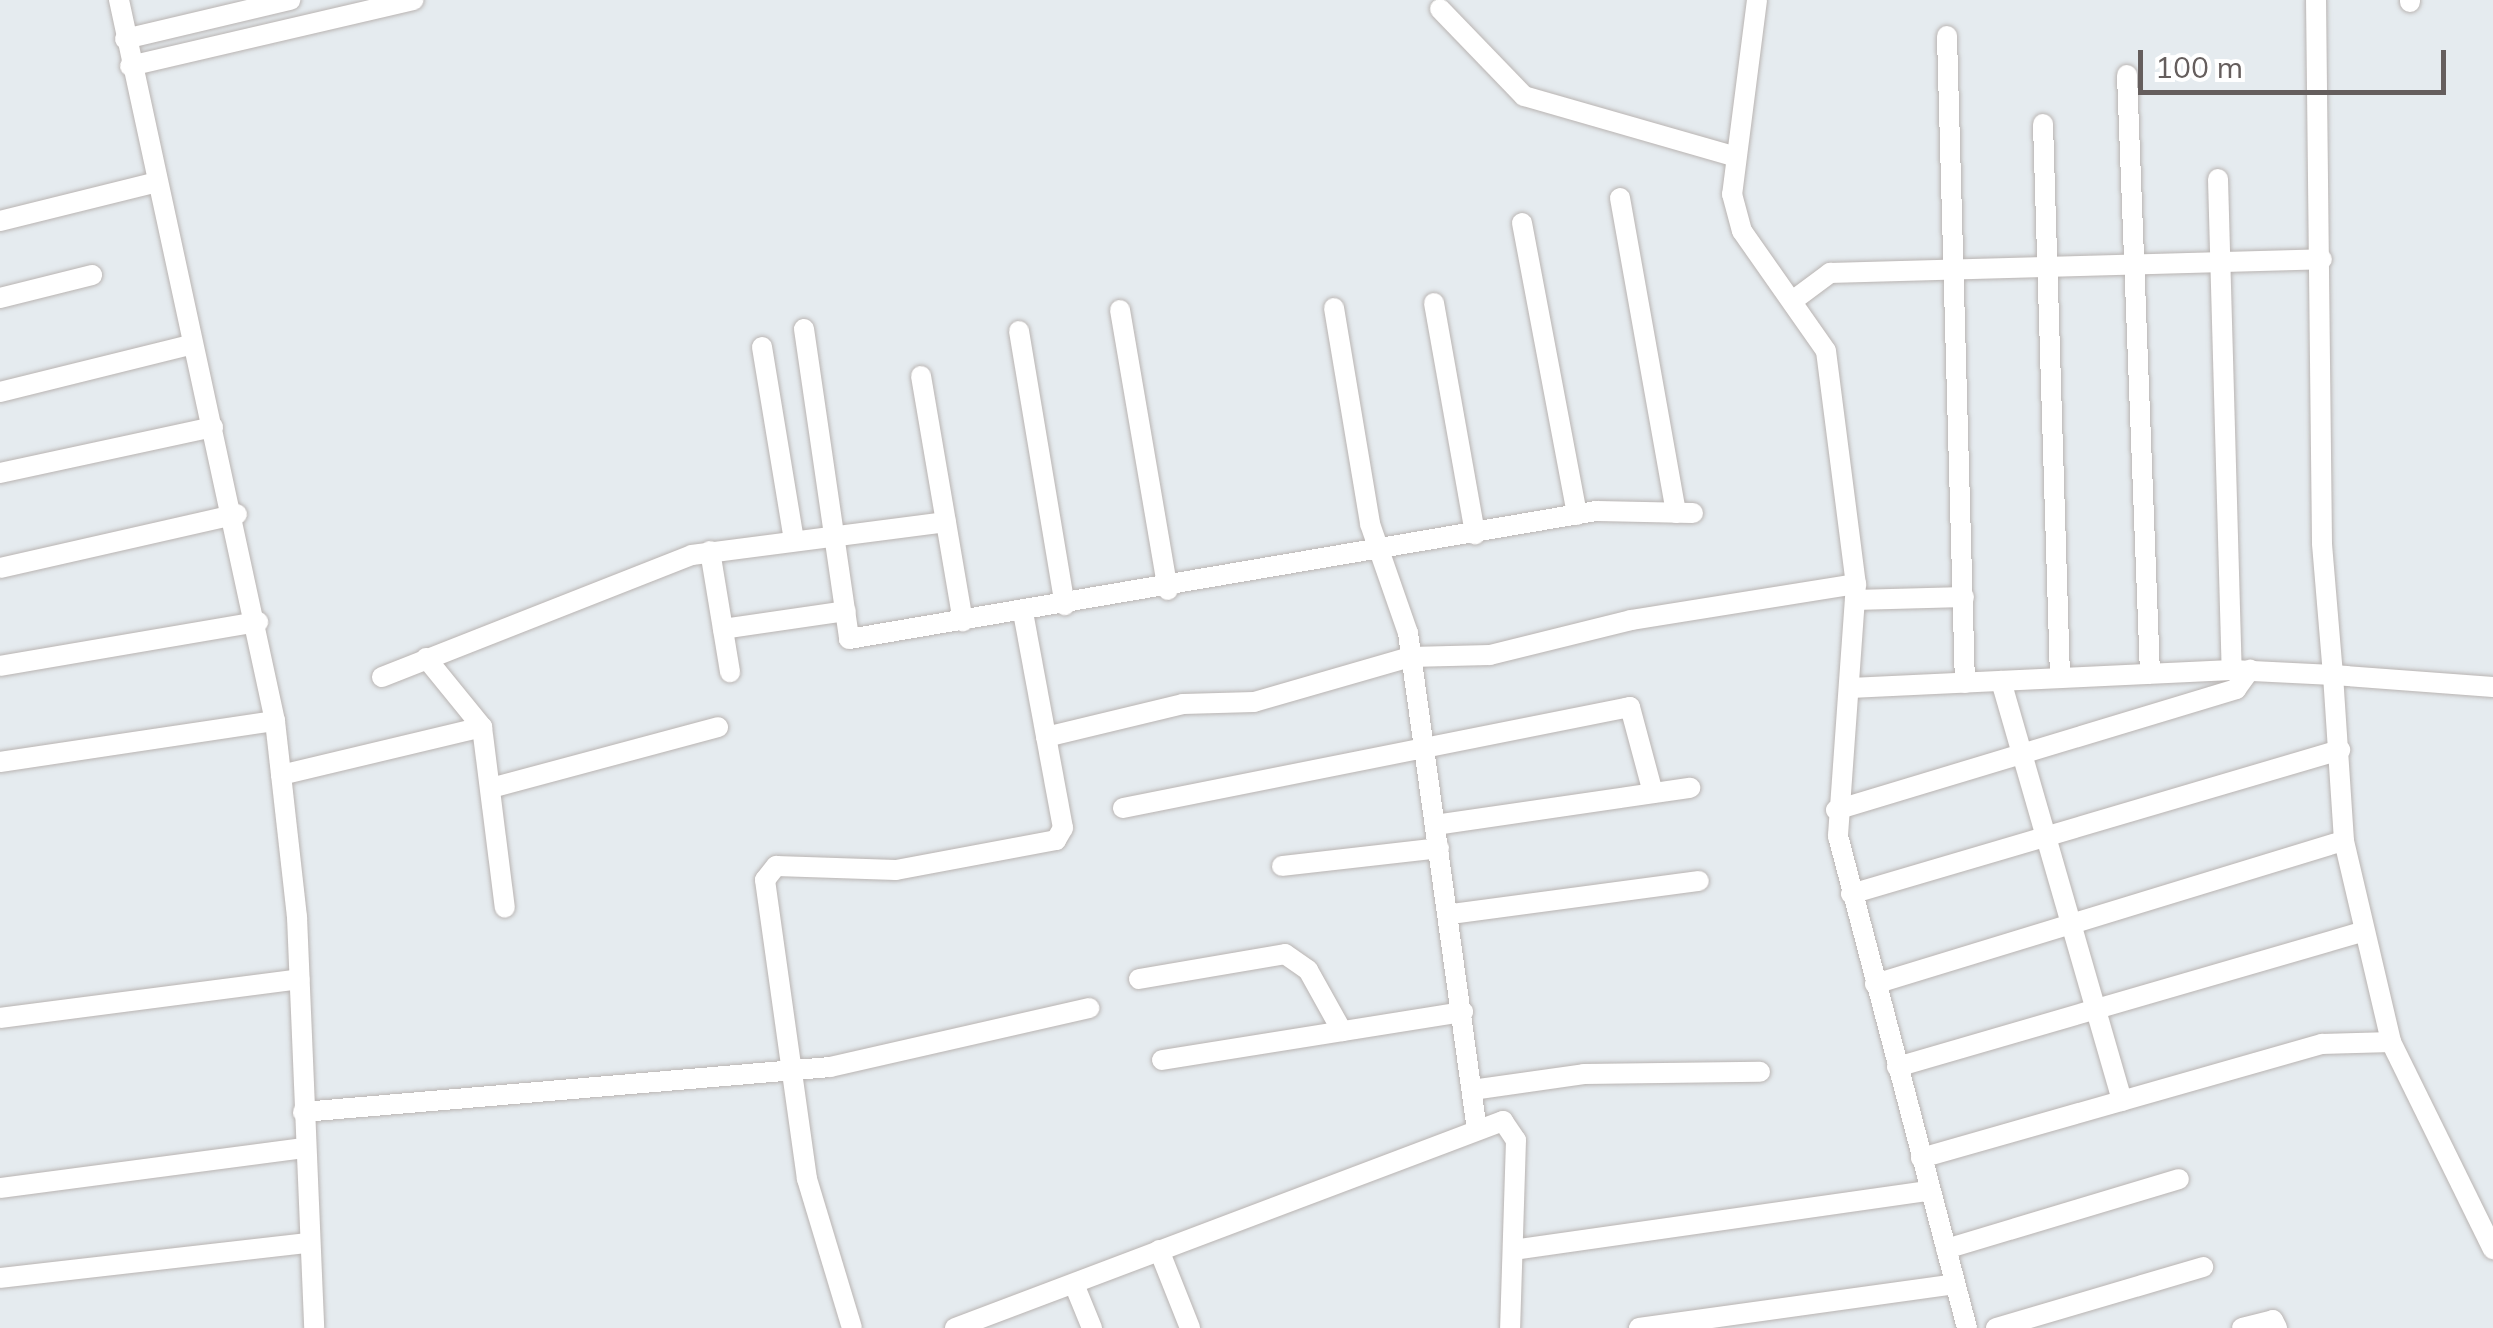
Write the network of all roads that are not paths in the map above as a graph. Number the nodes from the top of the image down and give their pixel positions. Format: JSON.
{"nodes":[{"id":1,"x":118,"y":0,"type":"edge"},
{"id":2,"x":290,"y":0,"type":"edge"},
{"id":3,"x":413,"y":0,"type":"edge"},
{"id":4,"x":1757,"y":0,"type":"edge"},
{"id":5,"x":2316,"y":0,"type":"edge"},
{"id":6,"x":1440,"y":9,"type":"dead end"},
{"id":7,"x":1948,"y":36,"type":"dead end"},
{"id":8,"x":125,"y":40,"type":"junction"},
{"id":9,"x":130,"y":66,"type":"junction"},
{"id":10,"x":2127,"y":75,"type":"dead end"},
{"id":11,"x":2044,"y":124,"type":"dead end"},
{"id":12,"x":1732,"y":156,"type":"junction"},
{"id":13,"x":2218,"y":180,"type":"dead end"},
{"id":14,"x":154,"y":183,"type":"junction"},
{"id":15,"x":1620,"y":198,"type":"dead end"},
{"id":16,"x":0,"y":221,"type":"edge"},
{"id":17,"x":1522,"y":223,"type":"dead end"},
{"id":18,"x":2322,"y":259,"type":"junction"},
{"id":19,"x":2222,"y":262,"type":"junction"},
{"id":20,"x":2133,"y":265,"type":"junction"},
{"id":21,"x":2043,"y":268,"type":"junction"},
{"id":22,"x":1953,"y":270,"type":"junction"},
{"id":23,"x":92,"y":275,"type":"dead end"},
{"id":24,"x":0,"y":298,"type":"edge"},
{"id":25,"x":1795,"y":299,"type":"junction"},
{"id":26,"x":1434,"y":303,"type":"dead end"},
{"id":27,"x":1334,"y":308,"type":"dead end"},
{"id":28,"x":1120,"y":310,"type":"dead end"},
{"id":29,"x":804,"y":330,"type":"dead end"},
{"id":30,"x":1020,"y":332,"type":"dead end"},
{"id":31,"x":190,"y":345,"type":"junction"},
{"id":32,"x":762,"y":348,"type":"dead end"},
{"id":33,"x":921,"y":376,"type":"dead end"},
{"id":34,"x":0,"y":392,"type":"edge"},
{"id":35,"x":213,"y":427,"type":"junction"},
{"id":36,"x":0,"y":474,"type":"edge"},
{"id":37,"x":237,"y":514,"type":"junction"},
{"id":38,"x":1577,"y":515,"type":"junction"},
{"id":39,"x":946,"y":522,"type":"junction"},
{"id":40,"x":839,"y":534,"type":"junction"},
{"id":41,"x":1475,"y":534,"type":"junction"},
{"id":42,"x":794,"y":540,"type":"junction"},
{"id":43,"x":710,"y":551,"type":"junction"},
{"id":44,"x":1379,"y":552,"type":"junction"},
{"id":45,"x":0,"y":568,"type":"edge"},
{"id":46,"x":1168,"y":590,"type":"junction"},
{"id":47,"x":1855,"y":592,"type":"junction"},
{"id":48,"x":1964,"y":596,"type":"junction"},
{"id":49,"x":1065,"y":606,"type":"junction"},
{"id":50,"x":846,"y":611,"type":"junction"},
{"id":51,"x":1023,"y":612,"type":"junction"},
{"id":52,"x":258,"y":622,"type":"junction"},
{"id":53,"x":962,"y":622,"type":"junction"},
{"id":54,"x":723,"y":628,"type":"junction"},
{"id":55,"x":1410,"y":656,"type":"junction"},
{"id":56,"x":426,"y":658,"type":"junction"},
{"id":57,"x":0,"y":666,"type":"edge"},
{"id":58,"x":2241,"y":670,"type":"junction"},
{"id":59,"x":730,"y":672,"type":"dead end"},
{"id":60,"x":2150,"y":674,"type":"junction"},
{"id":61,"x":2333,"y":674,"type":"junction"},
{"id":62,"x":382,"y":677,"type":"dead end"},
{"id":63,"x":2060,"y":678,"type":"junction"},
{"id":64,"x":2001,"y":681,"type":"junction"},
{"id":65,"x":1966,"y":683,"type":"junction"},
{"id":66,"x":2493,"y":686,"type":"edge"},
{"id":67,"x":1850,"y":688,"type":"junction"},
{"id":68,"x":275,"y":720,"type":"junction"},
{"id":69,"x":482,"y":728,"type":"junction"},
{"id":70,"x":718,"y":728,"type":"dead end"},
{"id":71,"x":1046,"y":736,"type":"junction"},
{"id":72,"x":1421,"y":749,"type":"junction"},
{"id":73,"x":2340,"y":750,"type":"junction"},
{"id":74,"x":2022,"y":753,"type":"junction"},
{"id":75,"x":0,"y":762,"type":"edge"},
{"id":76,"x":282,"y":776,"type":"junction"},
{"id":77,"x":491,"y":788,"type":"junction"},
{"id":78,"x":1690,"y":788,"type":"dead end"},
{"id":79,"x":1653,"y":793,"type":"junction"},
{"id":80,"x":1124,"y":808,"type":"dead end"},
{"id":81,"x":1836,"y":810,"type":"junction"},
{"id":82,"x":1435,"y":825,"type":"junction"},
{"id":83,"x":2046,"y":836,"type":"junction"},
{"id":84,"x":2344,"y":841,"type":"junction"},
{"id":85,"x":1439,"y":848,"type":"junction"},
{"id":86,"x":1282,"y":866,"type":"dead end"},
{"id":87,"x":1699,"y":882,"type":"dead end"},
{"id":88,"x":1852,"y":894,"type":"junction"},
{"id":89,"x":506,"y":908,"type":"dead end"},
{"id":90,"x":1452,"y":914,"type":"junction"},
{"id":91,"x":2071,"y":924,"type":"junction"},
{"id":92,"x":2363,"y":932,"type":"junction"},
{"id":93,"x":299,"y":979,"type":"junction"},
{"id":94,"x":1139,"y":979,"type":"dead end"},
{"id":95,"x":1876,"y":984,"type":"junction"},
{"id":96,"x":1089,"y":1008,"type":"dead end"},
{"id":97,"x":2096,"y":1010,"type":"junction"},
{"id":98,"x":1463,"y":1012,"type":"junction"},
{"id":99,"x":0,"y":1018,"type":"edge"},
{"id":100,"x":1342,"y":1031,"type":"junction"},
{"id":101,"x":2391,"y":1042,"type":"junction"},
{"id":102,"x":1162,"y":1060,"type":"dead end"},
{"id":103,"x":1898,"y":1067,"type":"junction"},
{"id":104,"x":792,"y":1069,"type":"junction"},
{"id":105,"x":1760,"y":1072,"type":"dead end"},
{"id":106,"x":1472,"y":1090,"type":"junction"},
{"id":107,"x":2122,"y":1101,"type":"junction"},
{"id":108,"x":302,"y":1112,"type":"junction"},
{"id":109,"x":1476,"y":1124,"type":"junction"},
{"id":110,"x":303,"y":1148,"type":"junction"},
{"id":111,"x":1921,"y":1158,"type":"junction"},
{"id":112,"x":2179,"y":1179,"type":"dead end"},
{"id":113,"x":0,"y":1188,"type":"edge"},
{"id":114,"x":1930,"y":1191,"type":"junction"},
{"id":115,"x":310,"y":1243,"type":"junction"},
{"id":116,"x":1946,"y":1249,"type":"junction"},
{"id":117,"x":2493,"y":1249,"type":"edge"},
{"id":118,"x":1159,"y":1250,"type":"junction"},
{"id":119,"x":1513,"y":1250,"type":"junction"},
{"id":120,"x":2203,"y":1267,"type":"dead end"},
{"id":121,"x":0,"y":1278,"type":"edge"},
{"id":122,"x":1074,"y":1284,"type":"junction"},
{"id":123,"x":1955,"y":1284,"type":"junction"},
{"id":124,"x":1005,"y":1319,"type":"edge"},
{"id":125,"x":308,"y":1327,"type":"edge"},
{"id":126,"x":852,"y":1328,"type":"edge"},
{"id":127,"x":954,"y":1328,"type":"edge"},
{"id":128,"x":1092,"y":1328,"type":"edge"},
{"id":129,"x":1190,"y":1328,"type":"edge"},
{"id":130,"x":1510,"y":1328,"type":"edge"},
{"id":131,"x":1639,"y":1328,"type":"edge"},
{"id":132,"x":1967,"y":1328,"type":"edge"},
{"id":133,"x":1996,"y":1328,"type":"edge"},
{"id":134,"x":2242,"y":1328,"type":"edge"},
{"id":135,"x":2277,"y":1328,"type":"edge"}],
"edges":[{"from":1,"to":8,"type":"street"},
{"from":2,"to":8,"type":"street"},
{"from":3,"to":9,"type":"street"},
{"from":4,"to":12,"type":"street"},
{"from":5,"to":18,"type":"street"},
{"from":6,"to":12,"type":"street"},
{"from":7,"to":22,"type":"street"},
{"from":8,"to":9,"type":"street"},
{"from":9,"to":14,"type":"street"},
{"from":10,"to":20,"type":"street"},
{"from":11,"to":21,"type":"street"},
{"from":12,"to":25,"type":"street"},
{"from":13,"to":19,"type":"street"},
{"from":14,"to":16,"type":"street"},
{"from":14,"to":31,"type":"street"},
{"from":15,"to":38,"type":"street"},
{"from":17,"to":38,"type":"street"},
{"from":18,"to":19,"type":"street"},
{"from":18,"to":61,"type":"street"},
{"from":19,"to":20,"type":"street"},
{"from":19,"to":58,"type":"street"},
{"from":20,"to":21,"type":"street"},
{"from":20,"to":60,"type":"street"},
{"from":21,"to":22,"type":"street"},
{"from":21,"to":63,"type":"street"},
{"from":22,"to":25,"type":"street"},
{"from":22,"to":48,"type":"street"},
{"from":23,"to":24,"type":"street"},
{"from":25,"to":47,"type":"street"},
{"from":26,"to":41,"type":"street"},
{"from":27,"to":44,"type":"street"},
{"from":28,"to":46,"type":"street"},
{"from":29,"to":40,"type":"street"},
{"from":30,"to":49,"type":"street"},
{"from":31,"to":34,"type":"street"},
{"from":31,"to":35,"type":"street"},
{"from":32,"to":42,"type":"street"},
{"from":33,"to":39,"type":"street"},
{"from":35,"to":36,"type":"street"},
{"from":35,"to":37,"type":"street"},
{"from":37,"to":45,"type":"street"},
{"from":37,"to":52,"type":"street"},
{"from":38,"to":41,"type":"street"},
{"from":39,"to":40,"type":"street"},
{"from":39,"to":53,"type":"street"},
{"from":40,"to":42,"type":"street"},
{"from":40,"to":50,"type":"street"},
{"from":41,"to":44,"type":"street"},
{"from":42,"to":43,"type":"street"},
{"from":43,"to":54,"type":"street"},
{"from":43,"to":56,"type":"street"},
{"from":44,"to":46,"type":"street"},
{"from":44,"to":55,"type":"street"},
{"from":46,"to":49,"type":"street"},
{"from":47,"to":48,"type":"street"},
{"from":47,"to":55,"type":"street"},
{"from":47,"to":67,"type":"street"},
{"from":48,"to":65,"type":"street"},
{"from":49,"to":51,"type":"street"},
{"from":50,"to":53,"type":"street"},
{"from":50,"to":54,"type":"street"},
{"from":51,"to":53,"type":"street"},
{"from":51,"to":71,"type":"street"},
{"from":52,"to":57,"type":"street"},
{"from":52,"to":68,"type":"street"},
{"from":54,"to":59,"type":"street"},
{"from":55,"to":71,"type":"street"},
{"from":55,"to":72,"type":"street"},
{"from":56,"to":62,"type":"street"},
{"from":56,"to":69,"type":"street"},
{"from":58,"to":60,"type":"street"},
{"from":58,"to":61,"type":"street"},
{"from":58,"to":74,"type":"street"},
{"from":60,"to":63,"type":"street"},
{"from":61,"to":66,"type":"street"},
{"from":61,"to":73,"type":"street"},
{"from":63,"to":64,"type":"street"},
{"from":64,"to":65,"type":"street"},
{"from":64,"to":74,"type":"street"},
{"from":65,"to":67,"type":"street"},
{"from":67,"to":81,"type":"street"},
{"from":68,"to":75,"type":"street"},
{"from":68,"to":76,"type":"street"},
{"from":69,"to":76,"type":"street"},
{"from":69,"to":77,"type":"street"},
{"from":70,"to":77,"type":"street"},
{"from":71,"to":104,"type":"street"},
{"from":72,"to":79,"type":"street"},
{"from":72,"to":80,"type":"street"},
{"from":72,"to":82,"type":"street"},
{"from":73,"to":83,"type":"street"},
{"from":73,"to":84,"type":"street"},
{"from":74,"to":81,"type":"street"},
{"from":74,"to":83,"type":"street"},
{"from":76,"to":93,"type":"street"},
{"from":77,"to":89,"type":"street"},
{"from":78,"to":79,"type":"street"},
{"from":79,"to":82,"type":"street"},
{"from":81,"to":88,"type":"street"},
{"from":82,"to":85,"type":"street"},
{"from":83,"to":88,"type":"street"},
{"from":83,"to":91,"type":"street"},
{"from":84,"to":91,"type":"street"},
{"from":84,"to":92,"type":"street"},
{"from":85,"to":86,"type":"street"},
{"from":85,"to":90,"type":"street"},
{"from":87,"to":90,"type":"street"},
{"from":88,"to":95,"type":"street"},
{"from":90,"to":98,"type":"street"},
{"from":91,"to":95,"type":"street"},
{"from":91,"to":97,"type":"street"},
{"from":92,"to":97,"type":"street"},
{"from":92,"to":101,"type":"street"},
{"from":93,"to":99,"type":"street"},
{"from":93,"to":108,"type":"street"},
{"from":94,"to":100,"type":"street"},
{"from":95,"to":103,"type":"street"},
{"from":96,"to":104,"type":"street"},
{"from":97,"to":103,"type":"street"},
{"from":97,"to":107,"type":"street"},
{"from":98,"to":100,"type":"street"},
{"from":98,"to":106,"type":"street"},
{"from":100,"to":102,"type":"street"},
{"from":101,"to":107,"type":"street"},
{"from":101,"to":117,"type":"street"},
{"from":103,"to":111,"type":"street"},
{"from":104,"to":108,"type":"street"},
{"from":104,"to":126,"type":"street"},
{"from":105,"to":106,"type":"street"},
{"from":106,"to":109,"type":"street"},
{"from":107,"to":111,"type":"street"},
{"from":108,"to":110,"type":"street"},
{"from":109,"to":118,"type":"street"},
{"from":109,"to":119,"type":"street"},
{"from":110,"to":113,"type":"street"},
{"from":110,"to":115,"type":"street"},
{"from":111,"to":114,"type":"street"},
{"from":112,"to":116,"type":"street"},
{"from":114,"to":116,"type":"street"},
{"from":114,"to":119,"type":"street"},
{"from":115,"to":121,"type":"street"},
{"from":115,"to":125,"type":"street"},
{"from":116,"to":123,"type":"street"},
{"from":118,"to":122,"type":"street"},
{"from":118,"to":129,"type":"street"},
{"from":119,"to":130,"type":"street"},
{"from":120,"to":133,"type":"street"},
{"from":122,"to":124,"type":"street"},
{"from":122,"to":128,"type":"street"},
{"from":123,"to":131,"type":"street"},
{"from":123,"to":132,"type":"street"},
{"from":124,"to":127,"type":"street"},
{"from":134,"to":135,"type":"street"}]}
